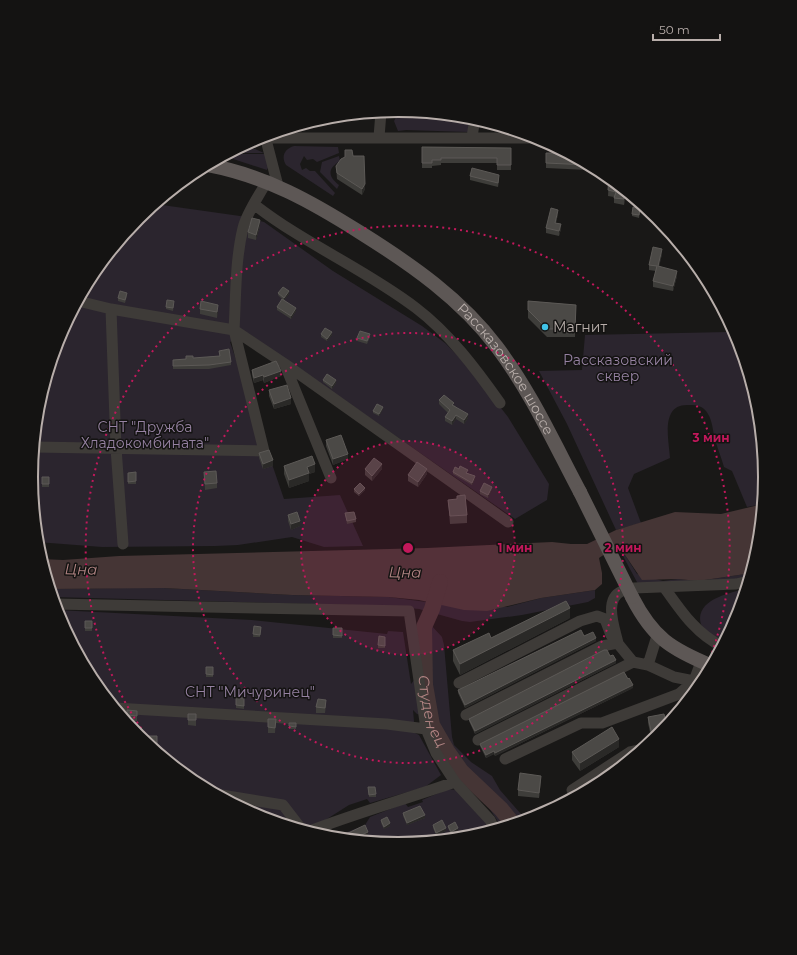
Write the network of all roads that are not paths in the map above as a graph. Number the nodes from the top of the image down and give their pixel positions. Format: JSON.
{"nodes":[{"id":1,"x":381,"y":118,"type":"edge"},
{"id":2,"x":474,"y":125,"type":"edge"},
{"id":3,"x":280,"y":137,"type":"edge"},
{"id":4,"x":472,"y":137,"type":"junction"},
{"id":5,"x":379,"y":138,"type":"junction"},
{"id":6,"x":519,"y":138,"type":"edge"},
{"id":7,"x":264,"y":143,"type":"edge"},
{"id":8,"x":215,"y":167,"type":"edge"},
{"id":9,"x":272,"y":184,"type":"junction"},
{"id":10,"x":254,"y":205,"type":"junction"},
{"id":11,"x":83,"y":302,"type":"edge"},
{"id":12,"x":111,"y":309,"type":"junction"},
{"id":13,"x":234,"y":330,"type":"junction"},
{"id":14,"x":285,"y":364,"type":"junction"},
{"id":15,"x":500,"y":403,"type":"dead end"},
{"id":16,"x":40,"y":446,"type":"edge"},
{"id":17,"x":116,"y":448,"type":"junction"},
{"id":18,"x":331,"y":478,"type":"dead end"},
{"id":19,"x":508,"y":522,"type":"dead end"},
{"id":20,"x":123,"y":544,"type":"dead end"},
{"id":21,"x":743,"y":582,"type":"edge"},
{"id":22,"x":664,"y":587,"type":"junction"},
{"id":23,"x":61,"y":604,"type":"edge"},
{"id":24,"x":657,"y":636,"type":"junction"},
{"id":25,"x":618,"y":644,"type":"junction"},
{"id":26,"x":718,"y":645,"type":"edge"},
{"id":27,"x":633,"y":662,"type":"junction"},
{"id":28,"x":648,"y":664,"type":"junction"},
{"id":29,"x":707,"y":664,"type":"edge"},
{"id":30,"x":694,"y":681,"type":"junction"},
{"id":31,"x":459,"y":683,"type":"dead end"},
{"id":32,"x":121,"y":708,"type":"edge"},
{"id":33,"x":466,"y":715,"type":"dead end"},
{"id":34,"x":426,"y":729,"type":"junction"},
{"id":35,"x":478,"y":740,"type":"dead end"},
{"id":36,"x":633,"y":752,"type":"edge"},
{"id":37,"x":505,"y":759,"type":"dead end"},
{"id":38,"x":455,"y":782,"type":"junction"},
{"id":39,"x":572,"y":790,"type":"dead end"},
{"id":40,"x":230,"y":796,"type":"edge"},
{"id":41,"x":297,"y":824,"type":"edge"},
{"id":42,"x":493,"y":826,"type":"edge"},
{"id":43,"x":317,"y":829,"type":"edge"}],
"edges":[{"from":1,"to":5,"type":"street"},
{"from":2,"to":4,"type":"street"},
{"from":3,"to":5,"type":"street"},
{"from":4,"to":5,"type":"street"},
{"from":4,"to":6,"type":"street"},
{"from":7,"to":9,"type":"street"},
{"from":8,"to":9,"type":"main road","name":"Рассказовское шоссе"},
{"from":9,"to":10,"type":"street"},
{"from":9,"to":24,"type":"main road","name":"Рассказовское шоссе","bridge":true},
{"from":10,"to":13,"type":"street"},
{"from":10,"to":15,"type":"street"},
{"from":11,"to":12,"type":"street"},
{"from":12,"to":13,"type":"street"},
{"from":12,"to":17,"type":"street"},
{"from":13,"to":14,"type":"street"},
{"from":13,"to":17,"type":"street"},
{"from":14,"to":18,"type":"street"},
{"from":14,"to":19,"type":"street"},
{"from":16,"to":17,"type":"street"},
{"from":17,"to":20,"type":"street"},
{"from":21,"to":22,"type":"street"},
{"from":22,"to":25,"type":"street"},
{"from":22,"to":26,"type":"street"},
{"from":23,"to":34,"type":"street"},
{"from":24,"to":28,"type":"street"},
{"from":24,"to":29,"type":"main road","name":"Рассказовское шоссе"},
{"from":25,"to":27,"type":"street"},
{"from":25,"to":31,"type":"street"},
{"from":25,"to":33,"type":"street"},
{"from":27,"to":28,"type":"street"},
{"from":27,"to":35,"type":"street"},
{"from":28,"to":30,"type":"street"},
{"from":29,"to":30,"type":"street"},
{"from":30,"to":37,"type":"street"},
{"from":32,"to":34,"type":"street"},
{"from":34,"to":38,"type":"street"},
{"from":36,"to":39,"type":"street"},
{"from":38,"to":42,"type":"street"},
{"from":38,"to":43,"type":"street"},
{"from":40,"to":41,"type":"street"}]}
